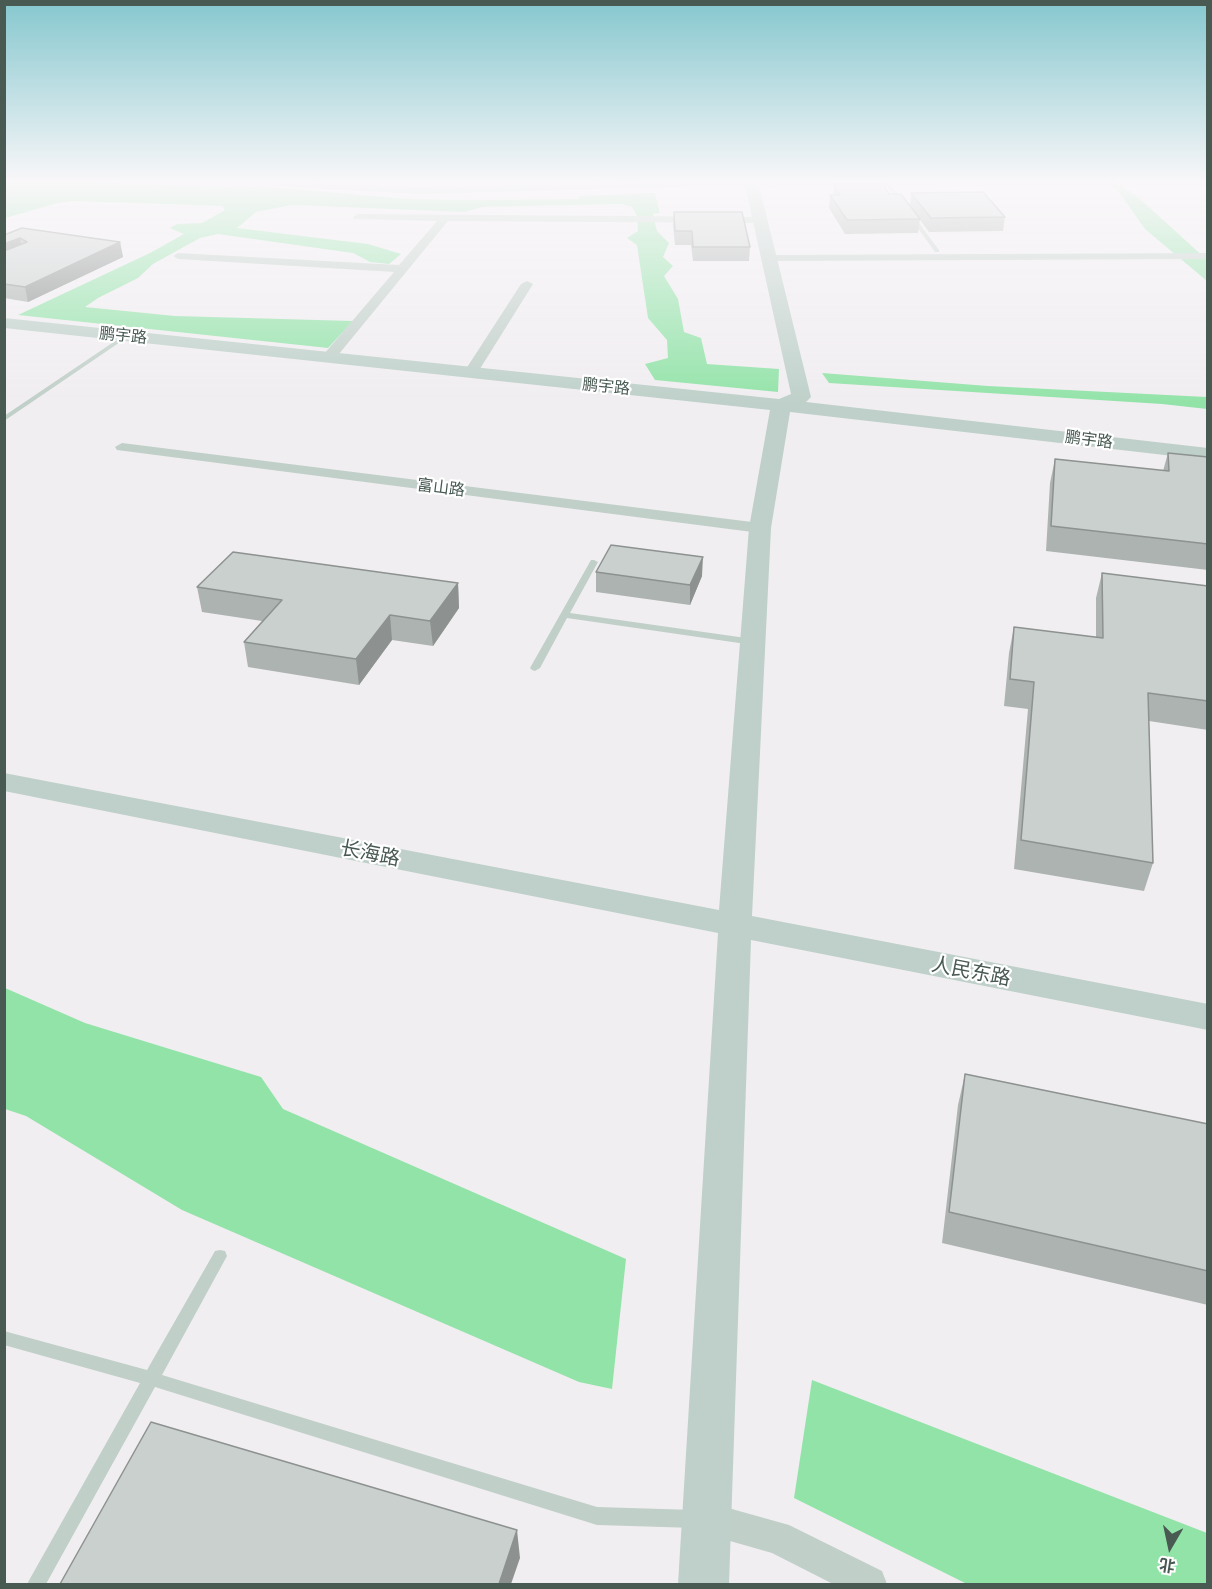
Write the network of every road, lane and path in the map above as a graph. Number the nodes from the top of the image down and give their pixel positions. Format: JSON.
{"nodes":[{"id":1,"x":415,"y":255,"type":"edge"},
{"id":2,"x":178,"y":256,"type":"dead end"},
{"id":3,"x":1203,"y":256,"type":"edge"},
{"id":4,"x":769,"y":258,"type":"joint"},
{"id":5,"x":404,"y":269,"type":"junction"},
{"id":6,"x":527,"y":284,"type":"dead end"},
{"id":7,"x":4,"y":323,"type":"edge"},
{"id":8,"x":126,"y":336,"type":"junction"},
{"id":9,"x":329,"y":357,"type":"junction"},
{"id":10,"x":471,"y":372,"type":"junction"},
{"id":11,"x":781,"y":405,"type":"junction"},
{"id":12,"x":4,"y":419,"type":"edge"},
{"id":13,"x":122,"y":447,"type":"dead end"},
{"id":14,"x":1208,"y":454,"type":"edge"},
{"id":15,"x":760,"y":528,"type":"junction"},
{"id":16,"x":594,"y":562,"type":"dead end"},
{"id":17,"x":565,"y":615,"type":"junction"},
{"id":18,"x":753,"y":642,"type":"junction"},
{"id":19,"x":535,"y":668,"type":"dead end"},
{"id":20,"x":4,"y":782,"type":"edge"},
{"id":21,"x":735,"y":925,"type":"junction"},
{"id":22,"x":1208,"y":1017,"type":"edge"},
{"id":23,"x":220,"y":1256,"type":"dead end"},
{"id":24,"x":4,"y":1338,"type":"edge"},
{"id":25,"x":152,"y":1379,"type":"junction"},
{"id":26,"x":706,"y":1519,"type":"junction"},
{"id":27,"x":36,"y":1584,"type":"edge"},
{"id":28,"x":703,"y":1584,"type":"edge"},
{"id":29,"x":869,"y":1584,"type":"edge"}],
"edges":[{"from":1,"to":5,"type":"street"},
{"from":2,"to":5,"type":"street"},
{"from":3,"to":4,"type":"street"},
{"from":4,"to":11,"type":"street"},
{"from":5,"to":9,"type":"street"},
{"from":6,"to":10,"type":"street"},
{"from":7,"to":8,"type":"street","name":"鹏宇路"},
{"from":8,"to":9,"type":"street","name":"鹏宇路"},
{"from":8,"to":12,"type":"lane"},
{"from":9,"to":10,"type":"street","name":"鹏宇路"},
{"from":10,"to":11,"type":"street","name":"鹏宇路"},
{"from":11,"to":14,"type":"street","name":"鹏宇路"},
{"from":11,"to":15,"type":"street"},
{"from":13,"to":15,"type":"street","name":"富山路"},
{"from":15,"to":18,"type":"street"},
{"from":16,"to":17,"type":"lane"},
{"from":17,"to":18,"type":"lane"},
{"from":17,"to":19,"type":"lane"},
{"from":18,"to":21,"type":"street"},
{"from":20,"to":21,"type":"street","name":"长海路"},
{"from":21,"to":22,"type":"street","name":"人民东路"},
{"from":21,"to":26,"type":"street"},
{"from":23,"to":25,"type":"lane"},
{"from":24,"to":25,"type":"lane"},
{"from":25,"to":26,"type":"lane"},
{"from":25,"to":27,"type":"lane"},
{"from":26,"to":28,"type":"street"},
{"from":26,"to":29,"type":"street"}]}
